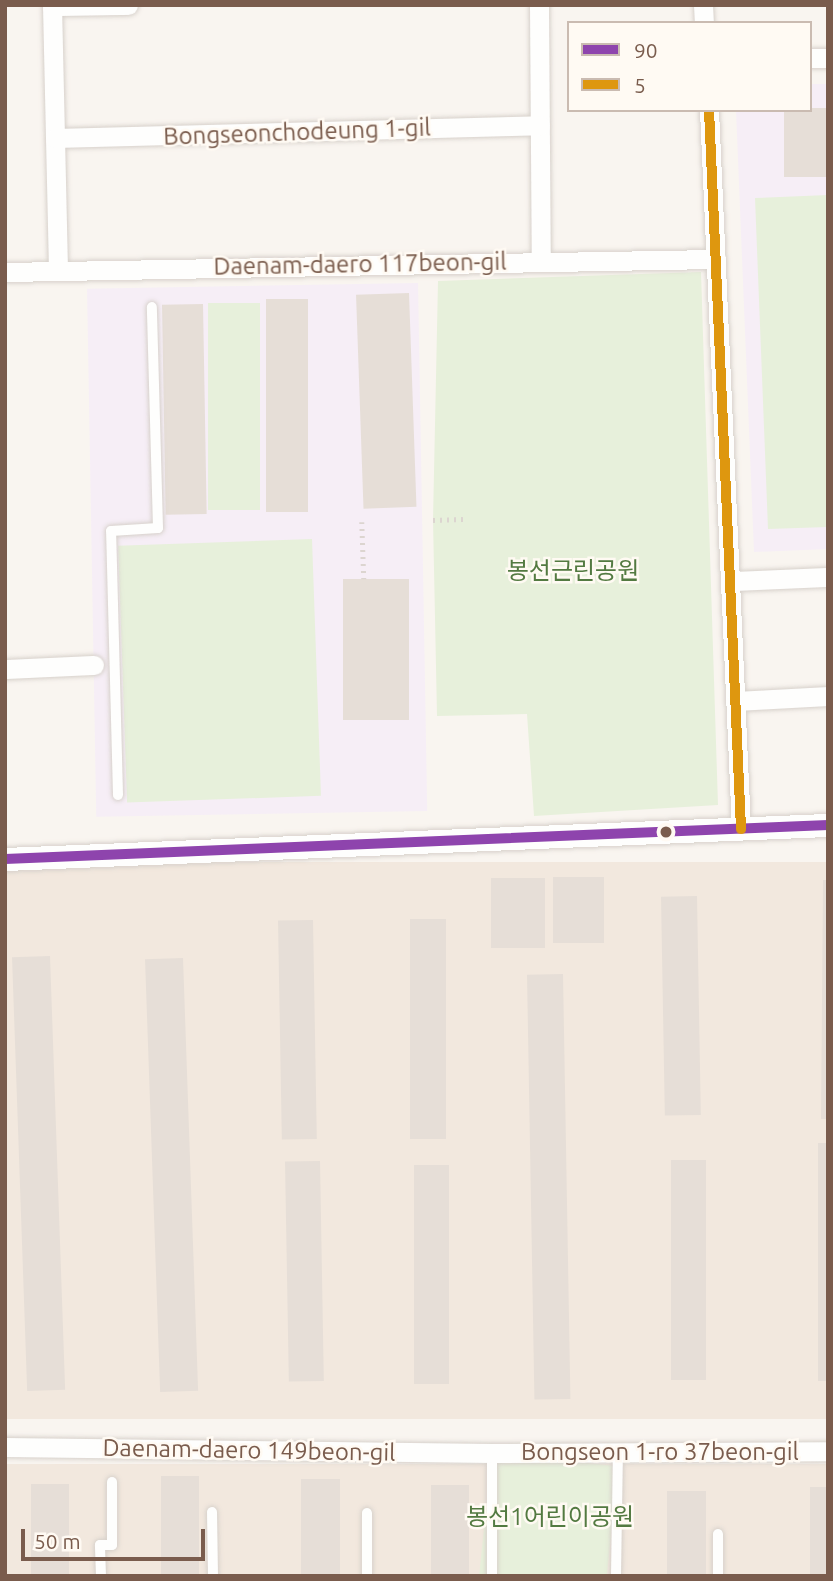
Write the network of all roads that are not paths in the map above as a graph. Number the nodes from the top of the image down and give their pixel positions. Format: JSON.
{"nodes":[{"id":1,"x":128,"y":5,"type":"edge"},
{"id":2,"x":539,"y":5,"type":"edge"},
{"id":3,"x":52,"y":6,"type":"edge"},
{"id":4,"x":709,"y":112,"type":"edge"},
{"id":5,"x":540,"y":125,"type":"junction"},
{"id":6,"x":55,"y":138,"type":"junction"},
{"id":7,"x":716,"y":259,"type":"junction"},
{"id":8,"x":541,"y":261,"type":"junction"},
{"id":9,"x":58,"y":270,"type":"junction"},
{"id":10,"x":5,"y":272,"type":"edge"},
{"id":11,"x":152,"y":307,"type":"dead end"},
{"id":12,"x":828,"y":577,"type":"edge"},
{"id":13,"x":732,"y":581,"type":"junction"},
{"id":14,"x":103,"y":665,"type":"junction"},
{"id":15,"x":5,"y":669,"type":"edge"},
{"id":16,"x":828,"y":696,"type":"edge"},
{"id":17,"x":736,"y":701,"type":"junction"},
{"id":18,"x":118,"y":795,"type":"dead end"},
{"id":19,"x":828,"y":825,"type":"edge"},
{"id":20,"x":741,"y":829,"type":"junction"},
{"id":21,"x":5,"y":859,"type":"edge"},
{"id":22,"x":5,"y":1447,"type":"edge"},
{"id":23,"x":828,"y":1451,"type":"edge"},
{"id":24,"x":618,"y":1452,"type":"junction"},
{"id":25,"x":492,"y":1453,"type":"junction"},
{"id":26,"x":112,"y":1482,"type":"dead end"},
{"id":27,"x":212,"y":1512,"type":"dead end"},
{"id":28,"x":367,"y":1513,"type":"dead end"},
{"id":29,"x":718,"y":1534,"type":"dead end"},
{"id":30,"x":101,"y":1576,"type":"edge"},
{"id":31,"x":213,"y":1576,"type":"edge"},
{"id":32,"x":367,"y":1576,"type":"edge"},
{"id":33,"x":492,"y":1576,"type":"edge"},
{"id":34,"x":616,"y":1576,"type":"edge"},
{"id":35,"x":718,"y":1576,"type":"edge"}],
"edges":[{"from":1,"to":3,"type":"street"},
{"from":2,"to":5,"type":"street"},
{"from":3,"to":6,"type":"street"},
{"from":4,"to":7,"type":"street"},
{"from":5,"to":6,"type":"street","name":"Bongseonchodeung 1-gil"},
{"from":5,"to":8,"type":"street"},
{"from":6,"to":9,"type":"street"},
{"from":7,"to":8,"type":"street","name":"Daenam-daero 117beon-gil"},
{"from":7,"to":13,"type":"street"},
{"from":8,"to":9,"type":"street","name":"Daenam-daero 117beon-gil"},
{"from":9,"to":10,"type":"street","name":"Daenam-daero 117beon-gil"},
{"from":11,"to":14,"type":"lane"},
{"from":12,"to":13,"type":"street"},
{"from":13,"to":17,"type":"street"},
{"from":14,"to":15,"type":"street"},
{"from":14,"to":18,"type":"lane"},
{"from":16,"to":17,"type":"street"},
{"from":17,"to":20,"type":"street"},
{"from":19,"to":20,"type":"street"},
{"from":20,"to":21,"type":"street"},
{"from":22,"to":25,"type":"street","name":"Daenam-daero 149beon-gil"},
{"from":23,"to":24,"type":"street","name":"Bongseon 1-ro 37beon-gil"},
{"from":24,"to":25,"type":"street","name":"Bongseon 1-ro 37beon-gil"},
{"from":24,"to":34,"type":"lane"},
{"from":25,"to":33,"type":"lane"},
{"from":26,"to":30,"type":"lane"},
{"from":27,"to":31,"type":"lane"},
{"from":28,"to":32,"type":"lane"},
{"from":29,"to":35,"type":"lane"}]}
